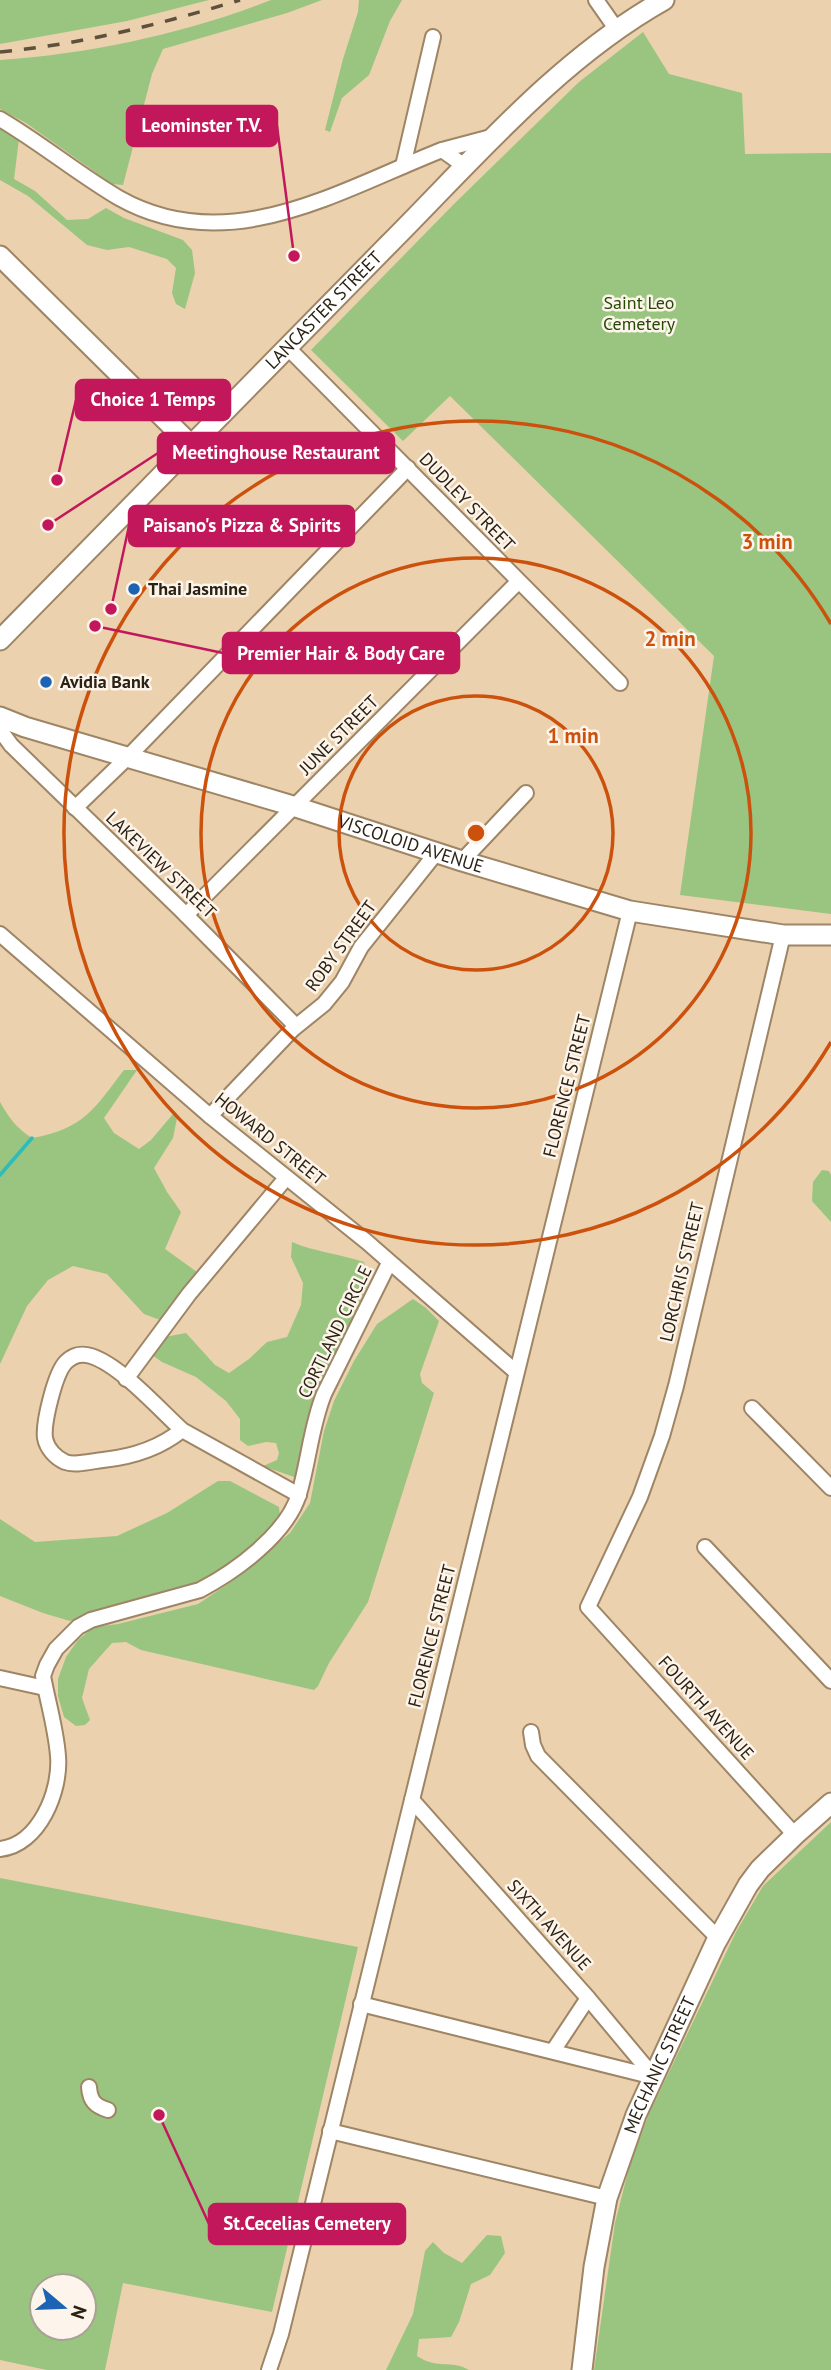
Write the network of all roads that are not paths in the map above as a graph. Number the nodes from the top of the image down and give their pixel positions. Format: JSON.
{"nodes":[{"id":1,"x":596,"y":0,"type":"edge"},
{"id":2,"x":664,"y":0,"type":"edge"},
{"id":3,"x":617,"y":30,"type":"junction"},
{"id":4,"x":433,"y":37,"type":"dead end"},
{"id":5,"x":0,"y":118,"type":"edge"},
{"id":6,"x":496,"y":136,"type":"junction"},
{"id":7,"x":442,"y":150,"type":"junction"},
{"id":8,"x":402,"y":166,"type":"junction"},
{"id":9,"x":466,"y":167,"type":"junction"},
{"id":10,"x":0,"y":256,"type":"edge"},
{"id":11,"x":287,"y":347,"type":"junction"},
{"id":12,"x":191,"y":446,"type":"junction"},
{"id":13,"x":408,"y":468,"type":"junction"},
{"id":14,"x":518,"y":582,"type":"junction"},
{"id":15,"x":0,"y":640,"type":"edge"},
{"id":16,"x":621,"y":683,"type":"dead end"},
{"id":17,"x":0,"y":717,"type":"edge"},
{"id":18,"x":0,"y":730,"type":"edge"},
{"id":19,"x":128,"y":757,"type":"junction"},
{"id":20,"x":526,"y":793,"type":"dead end"},
{"id":21,"x":293,"y":806,"type":"junction"},
{"id":22,"x":75,"y":808,"type":"junction"},
{"id":23,"x":437,"y":852,"type":"junction"},
{"id":24,"x":463,"y":861,"type":"junction"},
{"id":25,"x":630,"y":911,"type":"junction"},
{"id":26,"x":186,"y":915,"type":"junction"},
{"id":27,"x":0,"y":934,"type":"edge"},
{"id":28,"x":783,"y":934,"type":"junction"},
{"id":29,"x":831,"y":935,"type":"edge"},
{"id":30,"x":296,"y":1026,"type":"junction"},
{"id":31,"x":210,"y":1116,"type":"junction"},
{"id":32,"x":286,"y":1178,"type":"junction"},
{"id":33,"x":389,"y":1263,"type":"junction"},
{"id":34,"x":516,"y":1372,"type":"junction"},
{"id":35,"x":126,"y":1379,"type":"junction"},
{"id":36,"x":752,"y":1408,"type":"dead end"},
{"id":37,"x":182,"y":1430,"type":"junction"},
{"id":38,"x":831,"y":1488,"type":"edge"},
{"id":39,"x":299,"y":1495,"type":"junction"},
{"id":40,"x":705,"y":1547,"type":"dead end"},
{"id":41,"x":588,"y":1607,"type":"joint"},
{"id":42,"x":0,"y":1678,"type":"edge"},
{"id":43,"x":831,"y":1681,"type":"edge"},
{"id":44,"x":45,"y":1688,"type":"junction"},
{"id":45,"x":531,"y":1732,"type":"dead end"},
{"id":46,"x":412,"y":1800,"type":"junction"},
{"id":47,"x":831,"y":1803,"type":"edge"},
{"id":48,"x":795,"y":1835,"type":"junction"},
{"id":49,"x":0,"y":1849,"type":"edge"},
{"id":50,"x":718,"y":1938,"type":"junction"},
{"id":51,"x":588,"y":1998,"type":"junction"},
{"id":52,"x":361,"y":2004,"type":"junction"},
{"id":53,"x":553,"y":2051,"type":"junction"},
{"id":54,"x":654,"y":2077,"type":"junction"},
{"id":55,"x":89,"y":2087,"type":"dead end"},
{"id":56,"x":108,"y":2110,"type":"dead end"},
{"id":57,"x":330,"y":2131,"type":"junction"},
{"id":58,"x":607,"y":2198,"type":"junction"},
{"id":59,"x":269,"y":2370,"type":"edge"},
{"id":60,"x":582,"y":2370,"type":"edge"}],
"edges":[{"from":1,"to":3,"type":"street"},
{"from":2,"to":3,"type":"main road","name":"LANCASTER STREET"},
{"from":3,"to":6,"type":"main road","name":"LANCASTER STREET"},
{"from":4,"to":8,"type":"street"},
{"from":5,"to":8,"type":"street"},
{"from":6,"to":7,"type":"street"},
{"from":6,"to":9,"type":"main road","name":"LANCASTER STREET"},
{"from":7,"to":8,"type":"street"},
{"from":7,"to":9,"type":"street"},
{"from":9,"to":11,"type":"main road","name":"LANCASTER STREET"},
{"from":10,"to":12,"type":"main road"},
{"from":11,"to":12,"type":"main road","name":"LANCASTER STREET"},
{"from":11,"to":13,"type":"street","name":"DUDLEY STREET"},
{"from":12,"to":15,"type":"main road","name":"LANCASTER STREET"},
{"from":13,"to":14,"type":"street","name":"DUDLEY STREET"},
{"from":13,"to":19,"type":"street"},
{"from":14,"to":16,"type":"street","name":"DUDLEY STREET"},
{"from":14,"to":21,"type":"street","name":"JUNE STREET"},
{"from":17,"to":19,"type":"main road","name":"VISCOLOID AVENUE"},
{"from":18,"to":22,"type":"street","name":"LAKEVIEW STREET"},
{"from":19,"to":21,"type":"main road","name":"VISCOLOID AVENUE"},
{"from":19,"to":22,"type":"street"},
{"from":20,"to":24,"type":"street"},
{"from":21,"to":23,"type":"main road","name":"VISCOLOID AVENUE"},
{"from":21,"to":26,"type":"street","name":"JUNE STREET"},
{"from":22,"to":26,"type":"street","name":"LAKEVIEW STREET"},
{"from":23,"to":24,"type":"main road","name":"VISCOLOID AVENUE"},
{"from":23,"to":30,"type":"street","name":"ROBY STREET"},
{"from":24,"to":25,"type":"main road","name":"VISCOLOID AVENUE"},
{"from":25,"to":28,"type":"main road","name":"VISCOLOID AVENUE"},
{"from":25,"to":34,"type":"street","name":"FLORENCE STREET"},
{"from":26,"to":30,"type":"street","name":"LAKEVIEW STREET"},
{"from":27,"to":31,"type":"street","name":"HOWARD STREET"},
{"from":28,"to":29,"type":"main road","name":"VISCOLOID AVENUE"},
{"from":28,"to":41,"type":"street","name":"LORCHRIS STREET"},
{"from":30,"to":31,"type":"street","name":"ROBY STREET"},
{"from":31,"to":32,"type":"street","name":"HOWARD STREET"},
{"from":32,"to":33,"type":"street","name":"HOWARD STREET"},
{"from":32,"to":35,"type":"street"},
{"from":33,"to":34,"type":"street","name":"HOWARD STREET"},
{"from":33,"to":39,"type":"street","name":"CORTLAND CIRCLE"},
{"from":34,"to":46,"type":"street","name":"FLORENCE STREET"},
{"from":35,"to":37,"type":"street"},
{"from":35,"to":37,"type":"street"},
{"from":36,"to":38,"type":"street"},
{"from":37,"to":39,"type":"street"},
{"from":39,"to":44,"type":"street","name":"CORTLAND CIRCLE"},
{"from":40,"to":43,"type":"street"},
{"from":41,"to":48,"type":"street","name":"FOURTH AVENUE"},
{"from":42,"to":44,"type":"street"},
{"from":44,"to":49,"type":"street","name":"CORTLAND CIRCLE"},
{"from":45,"to":50,"type":"street"},
{"from":46,"to":51,"type":"street","name":"SIXTH AVENUE"},
{"from":46,"to":52,"type":"street","name":"FLORENCE STREET"},
{"from":47,"to":48,"type":"main road","name":"MECHANIC STREET"},
{"from":48,"to":50,"type":"main road","name":"MECHANIC STREET"},
{"from":50,"to":54,"type":"main road","name":"MECHANIC STREET"},
{"from":51,"to":53,"type":"street"},
{"from":51,"to":54,"type":"street","name":"SIXTH AVENUE"},
{"from":52,"to":53,"type":"street"},
{"from":52,"to":57,"type":"street","name":"FLORENCE STREET"},
{"from":53,"to":54,"type":"street"},
{"from":54,"to":58,"type":"main road","name":"MECHANIC STREET"},
{"from":55,"to":56,"type":"street"},
{"from":57,"to":58,"type":"street"},
{"from":57,"to":59,"type":"street","name":"FLORENCE STREET"},
{"from":58,"to":60,"type":"main road","name":"MECHANIC STREET"}]}
